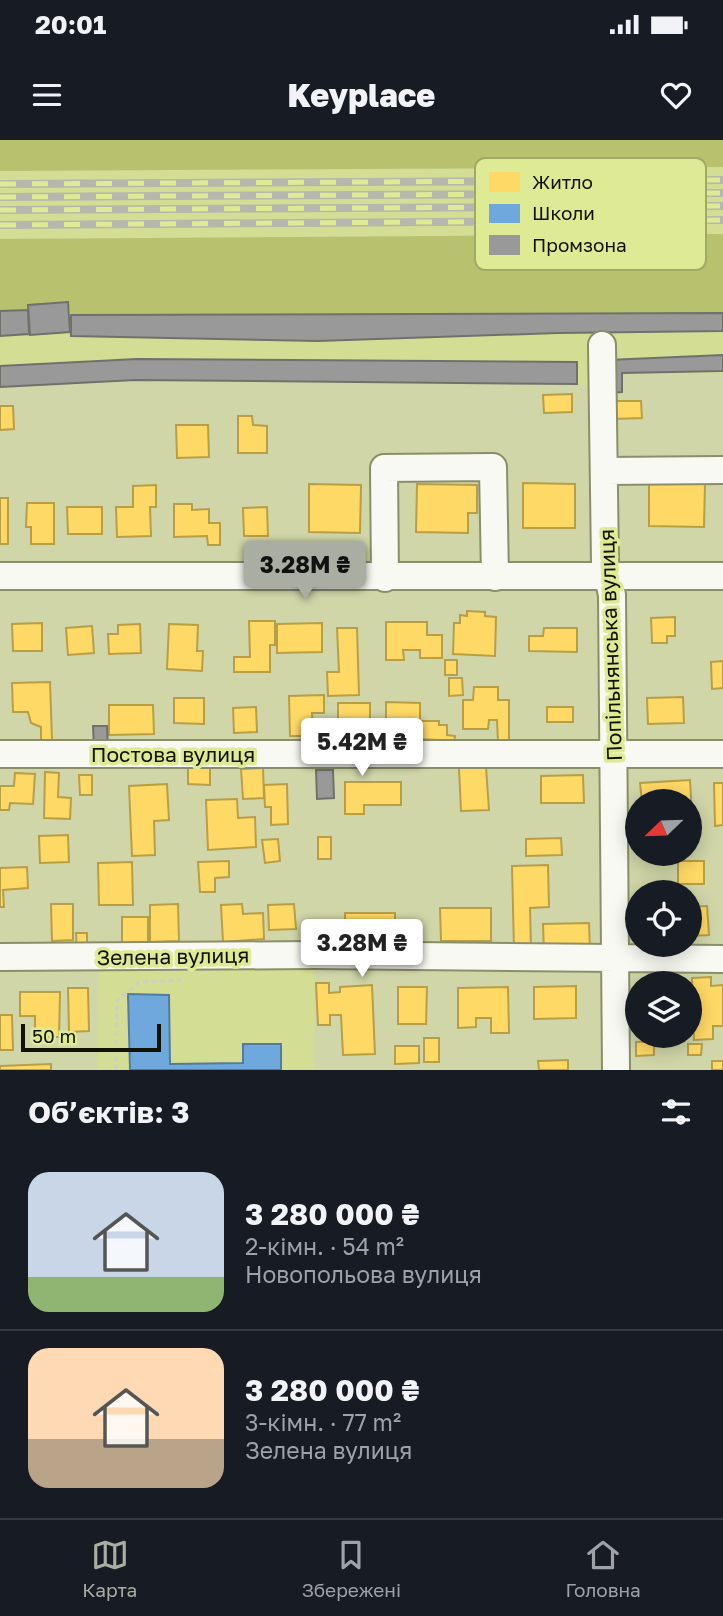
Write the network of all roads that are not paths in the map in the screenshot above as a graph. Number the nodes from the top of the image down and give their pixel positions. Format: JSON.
{"nodes":[{"id":1,"x":602,"y":345,"type":"dead end"},
{"id":2,"x":604,"y":471,"type":"junction"},
{"id":3,"x":723,"y":471,"type":"edge"},
{"id":4,"x":0,"y":576,"type":"edge"},
{"id":5,"x":723,"y":576,"type":"edge"},
{"id":6,"x":495,"y":577,"type":"junction"},
{"id":7,"x":609,"y":577,"type":"junction"},
{"id":8,"x":385,"y":578,"type":"junction"},
{"id":9,"x":0,"y":754,"type":"edge"},
{"id":10,"x":723,"y":754,"type":"edge"},
{"id":11,"x":615,"y":755,"type":"junction"},
{"id":12,"x":0,"y":957,"type":"edge"},
{"id":13,"x":723,"y":959,"type":"edge"},
{"id":14,"x":616,"y":960,"type":"junction"},
{"id":15,"x":617,"y":1070,"type":"edge"}],
"edges":[{"from":1,"to":2,"type":"street","name":"Попільнянська вулиця"},
{"from":2,"to":3,"type":"street"},
{"from":2,"to":7,"type":"street","name":"Попільнянська вулиця"},
{"from":4,"to":8,"type":"street"},
{"from":5,"to":7,"type":"street"},
{"from":6,"to":7,"type":"street"},
{"from":6,"to":8,"type":"street"},
{"from":6,"to":8,"type":"street"},
{"from":7,"to":11,"type":"street","name":"Попільнянська вулиця"},
{"from":9,"to":11,"type":"street","name":"Постова вулиця"},
{"from":10,"to":11,"type":"street","name":"Постова вулиця"},
{"from":11,"to":14,"type":"street","name":"Попільнянська вулиця"},
{"from":12,"to":14,"type":"street","name":"Зелена вулиця"},
{"from":13,"to":14,"type":"street","name":"Зелена вулиця"},
{"from":14,"to":15,"type":"street","name":"Попільнянська вулиця"}]}
